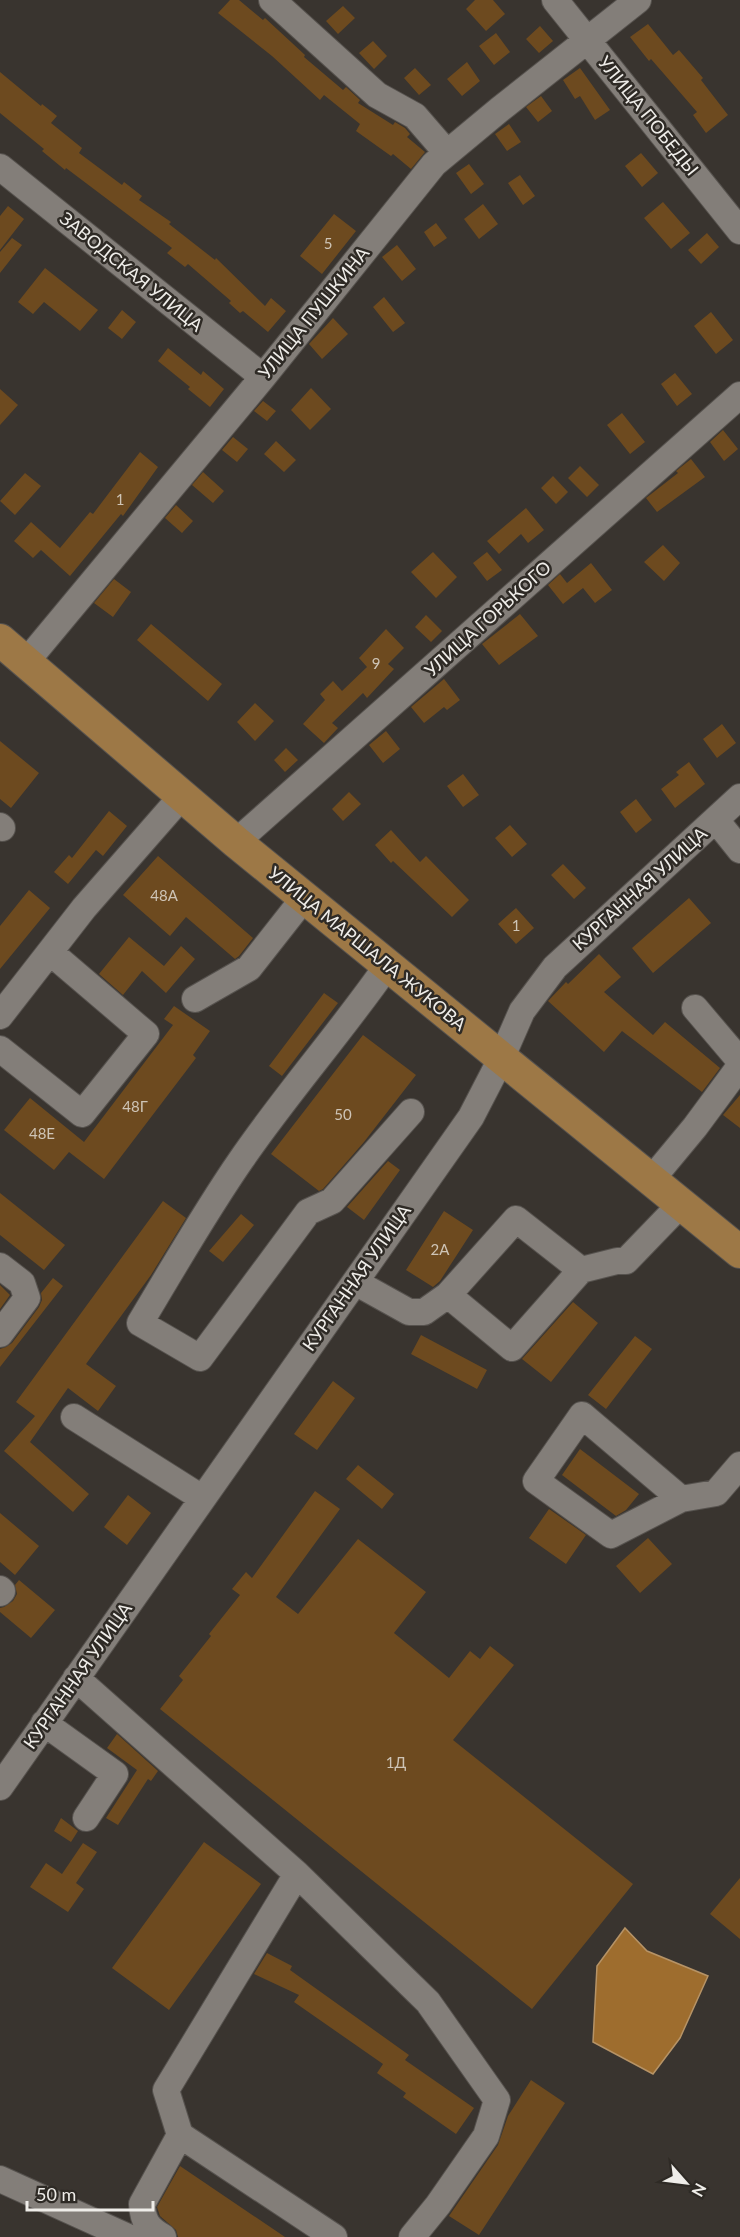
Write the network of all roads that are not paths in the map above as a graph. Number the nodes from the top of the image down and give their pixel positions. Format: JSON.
{"nodes":[{"id":1,"x":272,"y":0,"type":"edge"},
{"id":2,"x":555,"y":0,"type":"edge"},
{"id":3,"x":638,"y":0,"type":"edge"},
{"id":4,"x":587,"y":40,"type":"junction"},
{"id":5,"x":447,"y":153,"type":"junction"},
{"id":6,"x":0,"y":167,"type":"edge"},
{"id":7,"x":740,"y":231,"type":"edge"},
{"id":8,"x":263,"y":378,"type":"junction"},
{"id":9,"x":740,"y":395,"type":"edge"},
{"id":10,"x":0,"y":640,"type":"edge"},
{"id":11,"x":26,"y":662,"type":"junction"},
{"id":12,"x":182,"y":796,"type":"junction"},
{"id":13,"x":740,"y":797,"type":"edge"},
{"id":14,"x":716,"y":820,"type":"junction"},
{"id":15,"x":236,"y":842,"type":"junction"},
{"id":16,"x":740,"y":850,"type":"edge"},
{"id":17,"x":304,"y":898,"type":"junction"},
{"id":18,"x":50,"y":952,"type":"junction"},
{"id":19,"x":387,"y":966,"type":"junction"},
{"id":20,"x":195,"y":999,"type":"dead end"},
{"id":21,"x":695,"y":1008,"type":"dead end"},
{"id":22,"x":0,"y":1016,"type":"edge"},
{"id":23,"x":0,"y":1049,"type":"edge"},
{"id":24,"x":501,"y":1059,"type":"junction"},
{"id":25,"x":740,"y":1061,"type":"edge"},
{"id":26,"x":740,"y":1066,"type":"edge"},
{"id":27,"x":411,"y":1112,"type":"dead end"},
{"id":28,"x":651,"y":1180,"type":"junction"},
{"id":29,"x":681,"y":1204,"type":"junction"},
{"id":30,"x":740,"y":1252,"type":"edge"},
{"id":31,"x":0,"y":1266,"type":"edge"},
{"id":32,"x":581,"y":1270,"type":"junction"},
{"id":33,"x":355,"y":1282,"type":"junction"},
{"id":34,"x":448,"y":1295,"type":"junction"},
{"id":35,"x":0,"y":1334,"type":"edge"},
{"id":36,"x":74,"y":1417,"type":"dead end"},
{"id":37,"x":740,"y":1465,"type":"edge"},
{"id":38,"x":202,"y":1498,"type":"junction"},
{"id":39,"x":681,"y":1499,"type":"junction"},
{"id":40,"x":76,"y":1678,"type":"junction"},
{"id":41,"x":44,"y":1724,"type":"junction"},
{"id":42,"x":3,"y":1777,"type":"edge"},
{"id":43,"x":86,"y":1818,"type":"dead end"},
{"id":44,"x":297,"y":1874,"type":"junction"},
{"id":45,"x":180,"y":2135,"type":"junction"},
{"id":46,"x":0,"y":2179,"type":"edge"},
{"id":47,"x":128,"y":2237,"type":"edge"},
{"id":48,"x":163,"y":2237,"type":"edge"},
{"id":49,"x":334,"y":2237,"type":"edge"},
{"id":50,"x":412,"y":2237,"type":"edge"}],
"edges":[{"from":1,"to":5,"type":"street"},
{"from":2,"to":4,"type":"street","name":"УЛИЦА ПОБЕДЫ"},
{"from":3,"to":4,"type":"street","name":"УЛИЦА ПУШКИНА"},
{"from":4,"to":5,"type":"street","name":"УЛИЦА ПУШКИНА"},
{"from":4,"to":7,"type":"street","name":"УЛИЦА ПОБЕДЫ"},
{"from":5,"to":8,"type":"street","name":"УЛИЦА ПУШКИНА"},
{"from":6,"to":8,"type":"street","name":"ЗАВОДСКАЯ УЛИЦА"},
{"from":8,"to":11,"type":"street","name":"УЛИЦА ПУШКИНА"},
{"from":9,"to":15,"type":"street","name":"УЛИЦА ГОРЬКОГО"},
{"from":10,"to":11,"type":"main road","name":"УЛИЦА МАРШАЛА ЖУКОВА"},
{"from":11,"to":12,"type":"main road","name":"УЛИЦА МАРШАЛА ЖУКОВА"},
{"from":12,"to":15,"type":"main road","name":"УЛИЦА МАРШАЛА ЖУКОВА"},
{"from":12,"to":18,"type":"street"},
{"from":13,"to":14,"type":"street","name":"КУРГАННАЯ УЛИЦА"},
{"from":14,"to":16,"type":"street"},
{"from":14,"to":24,"type":"street","name":"КУРГАННАЯ УЛИЦА"},
{"from":15,"to":17,"type":"main road","name":"УЛИЦА МАРШАЛА ЖУКОВА"},
{"from":17,"to":19,"type":"main road","name":"УЛИЦА МАРШАЛА ЖУКОВА"},
{"from":17,"to":20,"type":"street"},
{"from":18,"to":22,"type":"street"},
{"from":18,"to":23,"type":"street"},
{"from":19,"to":24,"type":"main road","name":"УЛИЦА МАРШАЛА ЖУКОВА"},
{"from":19,"to":27,"type":"street"},
{"from":21,"to":25,"type":"street"},
{"from":24,"to":28,"type":"main road","name":"УЛИЦА МАРШАЛА ЖУКОВА"},
{"from":24,"to":33,"type":"street","name":"КУРГАННАЯ УЛИЦА"},
{"from":26,"to":28,"type":"street"},
{"from":28,"to":29,"type":"main road","name":"УЛИЦА МАРШАЛА ЖУКОВА"},
{"from":29,"to":30,"type":"main road","name":"УЛИЦА МАРШАЛА ЖУКОВА"},
{"from":29,"to":32,"type":"street"},
{"from":31,"to":35,"type":"street"},
{"from":32,"to":34,"type":"street"},
{"from":32,"to":34,"type":"street"},
{"from":33,"to":34,"type":"street"},
{"from":33,"to":38,"type":"street","name":"КУРГАННАЯ УЛИЦА"},
{"from":36,"to":38,"type":"street"},
{"from":37,"to":39,"type":"street"},
{"from":38,"to":40,"type":"street","name":"КУРГАННАЯ УЛИЦА"},
{"from":39,"to":39,"type":"street"},
{"from":40,"to":41,"type":"street","name":"КУРГАННАЯ УЛИЦА"},
{"from":40,"to":44,"type":"street"},
{"from":41,"to":42,"type":"street","name":"КУРГАННАЯ УЛИЦА"},
{"from":41,"to":43,"type":"street"},
{"from":44,"to":45,"type":"street"},
{"from":44,"to":50,"type":"street"},
{"from":45,"to":48,"type":"street"},
{"from":45,"to":49,"type":"street"},
{"from":46,"to":47,"type":"street"}]}
